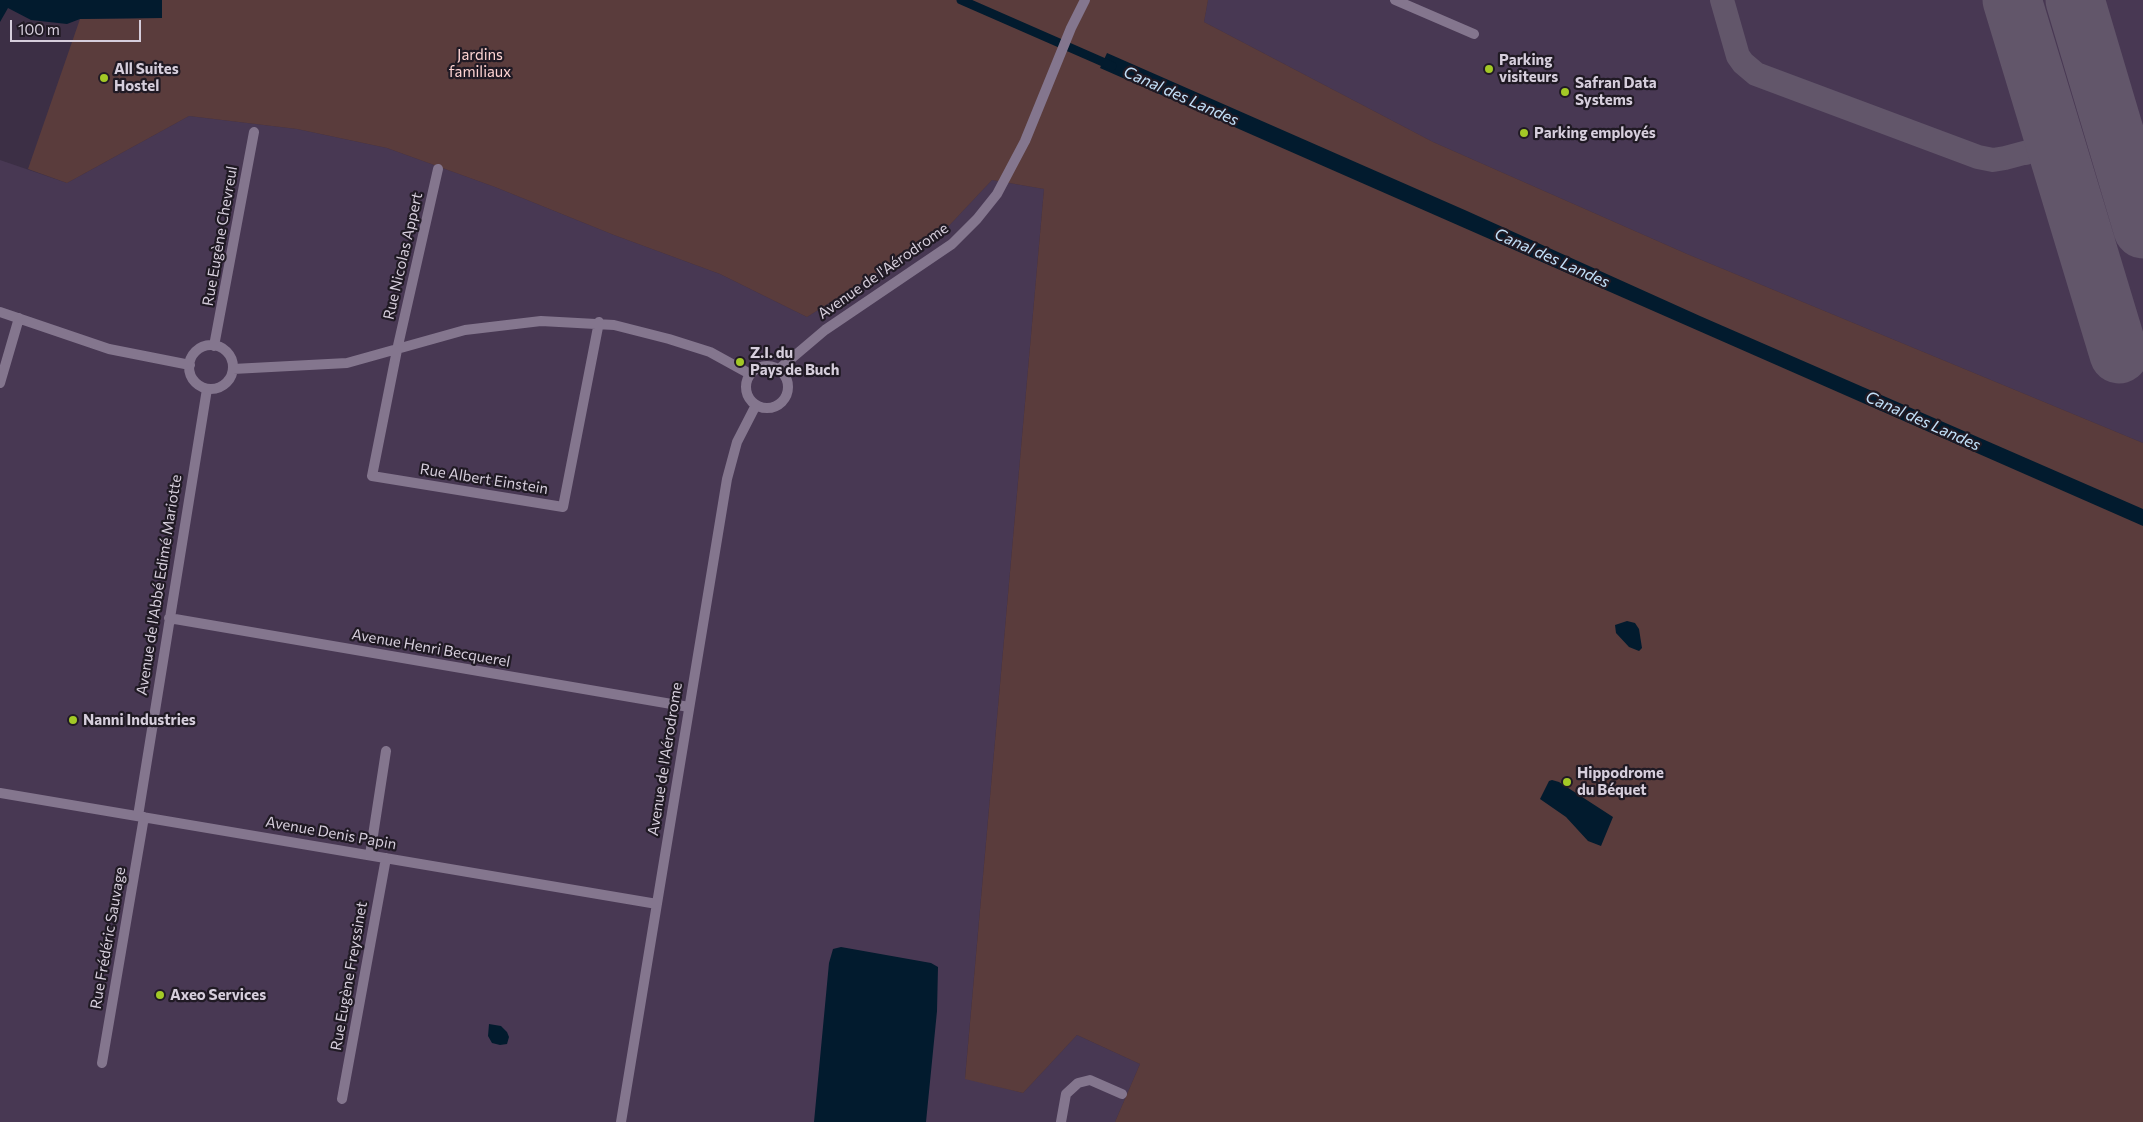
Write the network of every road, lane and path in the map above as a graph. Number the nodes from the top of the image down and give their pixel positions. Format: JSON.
{"nodes":[{"id":1,"x":1085,"y":0,"type":"edge"},
{"id":2,"x":1394,"y":0,"type":"edge"},
{"id":3,"x":1474,"y":34,"type":"dead end"},
{"id":4,"x":254,"y":132,"type":"dead end"},
{"id":5,"x":438,"y":169,"type":"dead end"},
{"id":6,"x":0,"y":312,"type":"edge"},
{"id":7,"x":19,"y":318,"type":"junction"},
{"id":8,"x":599,"y":322,"type":"junction"},
{"id":9,"x":214,"y":346,"type":"junction"},
{"id":10,"x":397,"y":350,"type":"junction"},
{"id":11,"x":190,"y":365,"type":"junction"},
{"id":12,"x":233,"y":369,"type":"junction"},
{"id":13,"x":779,"y":369,"type":"junction"},
{"id":14,"x":750,"y":374,"type":"junction"},
{"id":15,"x":0,"y":383,"type":"edge"},
{"id":16,"x":207,"y":389,"type":"junction"},
{"id":17,"x":756,"y":405,"type":"junction"},
{"id":18,"x":169,"y":618,"type":"junction"},
{"id":19,"x":689,"y":707,"type":"junction"},
{"id":20,"x":386,"y":751,"type":"dead end"},
{"id":21,"x":0,"y":793,"type":"edge"},
{"id":22,"x":141,"y":817,"type":"junction"},
{"id":23,"x":370,"y":855,"type":"junction"},
{"id":24,"x":386,"y":858,"type":"junction"},
{"id":25,"x":657,"y":904,"type":"junction"},
{"id":26,"x":102,"y":1063,"type":"dead end"},
{"id":27,"x":1122,"y":1094,"type":"dead end"},
{"id":28,"x":342,"y":1099,"type":"dead end"},
{"id":29,"x":621,"y":1122,"type":"edge"},
{"id":30,"x":1061,"y":1122,"type":"edge"}],
"edges":[{"from":1,"to":13,"type":"street","name":"Avenue de l'Aérodrome"},
{"from":2,"to":3,"type":"street"},
{"from":4,"to":9,"type":"street","name":"Rue Eugène Chevreul"},
{"from":5,"to":10,"type":"street","name":"Rue Nicolas Appert"},
{"from":6,"to":7,"type":"street"},
{"from":7,"to":11,"type":"street"},
{"from":7,"to":15,"type":"street"},
{"from":8,"to":10,"type":"street"},
{"from":8,"to":10,"type":"street","name":"Rue Albert Einstein"},
{"from":8,"to":14,"type":"street"},
{"from":9,"to":11,"type":"street"},
{"from":9,"to":12,"type":"street"},
{"from":10,"to":12,"type":"street"},
{"from":11,"to":16,"type":"street"},
{"from":12,"to":16,"type":"street"},
{"from":13,"to":14,"type":"street"},
{"from":13,"to":17,"type":"street"},
{"from":14,"to":17,"type":"street"},
{"from":16,"to":18,"type":"street","name":"Avenue de l'Abbé Edimé Mariotte"},
{"from":17,"to":19,"type":"street","name":"Avenue de l'Aérodrome"},
{"from":18,"to":19,"type":"street","name":"Avenue Henri Becquerel"},
{"from":18,"to":22,"type":"street","name":"Avenue de l'Abbé Edimé Mariotte"},
{"from":19,"to":25,"type":"street","name":"Avenue de l'Aérodrome"},
{"from":20,"to":23,"type":"street"},
{"from":21,"to":22,"type":"street","name":"Avenue Denis Papin"},
{"from":22,"to":23,"type":"street","name":"Avenue Denis Papin"},
{"from":22,"to":26,"type":"street","name":"Rue Frédéric Sauvage"},
{"from":23,"to":24,"type":"street","name":"Avenue Denis Papin"},
{"from":24,"to":25,"type":"street","name":"Avenue Denis Papin"},
{"from":24,"to":28,"type":"street","name":"Rue Eugène Freyssinet"},
{"from":25,"to":29,"type":"street","name":"Avenue de l'Aérodrome"},
{"from":27,"to":30,"type":"street"}]}
